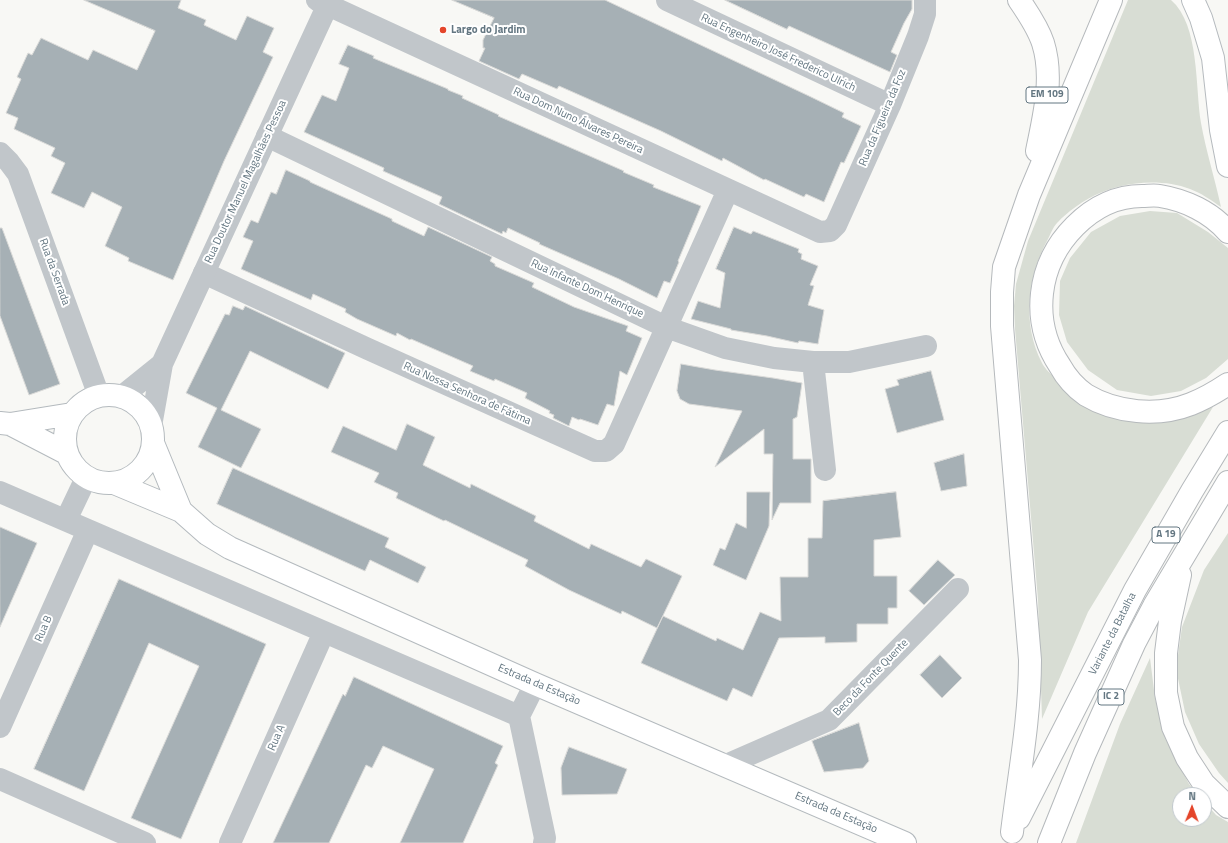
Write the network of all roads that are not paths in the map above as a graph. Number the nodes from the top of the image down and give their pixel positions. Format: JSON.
{"nodes":[{"id":1,"x":667,"y":0,"type":"edge"},
{"id":2,"x":925,"y":0,"type":"edge"},
{"id":3,"x":1019,"y":0,"type":"edge"},
{"id":4,"x":1111,"y":0,"type":"edge"},
{"id":5,"x":1192,"y":0,"type":"edge"},
{"id":6,"x":325,"y":2,"type":"edge"},
{"id":7,"x":890,"y":105,"type":"junction"},
{"id":8,"x":267,"y":136,"type":"junction"},
{"id":9,"x":0,"y":153,"type":"edge"},
{"id":10,"x":1228,"y":166,"type":"edge"},
{"id":11,"x":728,"y":190,"type":"junction"},
{"id":12,"x":1029,"y":195,"type":"junction"},
{"id":13,"x":830,"y":231,"type":"joint"},
{"id":14,"x":1228,"y":232,"type":"edge"},
{"id":15,"x":204,"y":273,"type":"junction"},
{"id":16,"x":666,"y":327,"type":"junction"},
{"id":17,"x":926,"y":346,"type":"dead end"},
{"id":18,"x":813,"y":362,"type":"junction"},
{"id":19,"x":162,"y":364,"type":"junction"},
{"id":20,"x":1228,"y":384,"type":"edge"},
{"id":21,"x":99,"y":396,"type":"junction"},
{"id":22,"x":121,"y":397,"type":"junction"},
{"id":23,"x":72,"y":414,"type":"junction"},
{"id":24,"x":5,"y":424,"type":"edge"},
{"id":25,"x":1228,"y":432,"type":"edge"},
{"id":26,"x":152,"y":434,"type":"junction"},
{"id":27,"x":66,"y":453,"type":"junction"},
{"id":28,"x":825,"y":470,"type":"dead end"},
{"id":29,"x":86,"y":478,"type":"junction"},
{"id":30,"x":1228,"y":482,"type":"edge"},
{"id":31,"x":114,"y":483,"type":"junction"},
{"id":32,"x":0,"y":492,"type":"edge"},
{"id":33,"x":181,"y":511,"type":"junction"},
{"id":34,"x":66,"y":520,"type":"junction"},
{"id":35,"x":88,"y":530,"type":"junction"},
{"id":36,"x":1184,"y":557,"type":"junction"},
{"id":37,"x":958,"y":589,"type":"dead end"},
{"id":38,"x":324,"y":632,"type":"junction"},
{"id":39,"x":535,"y":684,"type":"junction"},
{"id":40,"x":519,"y":716,"type":"junction"},
{"id":41,"x":0,"y":727,"type":"edge"},
{"id":42,"x":726,"y":765,"type":"junction"},
{"id":43,"x":0,"y":779,"type":"edge"},
{"id":44,"x":1228,"y":807,"type":"edge"},
{"id":45,"x":1010,"y":838,"type":"edge"},
{"id":46,"x":145,"y":843,"type":"edge"},
{"id":47,"x":230,"y":843,"type":"edge"},
{"id":48,"x":544,"y":843,"type":"edge"},
{"id":49,"x":906,"y":843,"type":"edge"},
{"id":50,"x":1049,"y":843,"type":"edge"}],
"edges":[{"from":1,"to":7,"type":"street","name":"Rua Engenheiro José Frederico Ulrich"},
{"from":2,"to":7,"type":"street","name":"Rua da Figueira da Foz"},
{"from":3,"to":12,"type":"main road","number":"EM 109"},
{"from":4,"to":12,"type":"main road"},
{"from":5,"to":10,"type":"main road"},
{"from":6,"to":8,"type":"street","name":"Rua Doutor Manuel Magalhães Pessoa"},
{"from":6,"to":11,"type":"street","name":"Rua Dom Nuno Álvares Pereira"},
{"from":7,"to":13,"type":"street","name":"Rua da Figueira da Foz"},
{"from":8,"to":15,"type":"street","name":"Rua Doutor Manuel Magalhães Pessoa"},
{"from":8,"to":16,"type":"street","name":"Rua Infante Dom Henrique"},
{"from":9,"to":21,"type":"street","name":"Rua da Serrada"},
{"from":11,"to":13,"type":"street","name":"Rua Dom Nuno Álvares Pereira"},
{"from":11,"to":16,"type":"street","name":"Rua Nossa Senhora de Fátima"},
{"from":12,"to":45,"type":"main road"},
{"from":14,"to":20,"type":"main road"},
{"from":15,"to":16,"type":"street","name":"Rua Nossa Senhora de Fátima"},
{"from":15,"to":19,"type":"street","name":"Rua Doutor Manuel Magalhães Pessoa"},
{"from":16,"to":18,"type":"street","name":"Rua Infante Dom Henrique"},
{"from":17,"to":18,"type":"street","name":"Rua Infante Dom Henrique"},
{"from":18,"to":28,"type":"street"},
{"from":19,"to":22,"type":"street","name":"Rua Doutor Manuel Magalhães Pessoa"},
{"from":19,"to":26,"type":"street","name":"Rua Doutor Manuel Magalhães Pessoa"},
{"from":21,"to":22,"type":"main road","name":"Estrada da Estação"},
{"from":21,"to":23,"type":"main road","name":"Estrada da Estação"},
{"from":22,"to":26,"type":"main road","name":"Estrada da Estação"},
{"from":23,"to":24,"type":"main road"},
{"from":23,"to":27,"type":"main road","name":"Estrada da Estação"},
{"from":24,"to":27,"type":"main road"},
{"from":25,"to":45,"type":"main road","name":"Variante da Batalha","number":"A 19"},
{"from":26,"to":31,"type":"main road","name":"Estrada da Estação"},
{"from":26,"to":33,"type":"main road","name":"Estrada da Estação"},
{"from":27,"to":29,"type":"main road"},
{"from":29,"to":31,"type":"main road","name":"Estrada da Estação"},
{"from":29,"to":34,"type":"street"},
{"from":30,"to":36,"type":"main road","number":"IC 2"},
{"from":31,"to":33,"type":"main road","name":"Estrada da Estação"},
{"from":32,"to":34,"type":"street"},
{"from":33,"to":39,"type":"main road","name":"Estrada da Estação"},
{"from":34,"to":35,"type":"street"},
{"from":35,"to":38,"type":"street"},
{"from":35,"to":41,"type":"street","name":"Rua B"},
{"from":36,"to":44,"type":"main road"},
{"from":36,"to":50,"type":"main road","number":"IC 2"},
{"from":37,"to":42,"type":"street","name":"Beco da Fonte Quente"},
{"from":38,"to":40,"type":"street"},
{"from":38,"to":47,"type":"street","name":"Rua A"},
{"from":39,"to":40,"type":"street"},
{"from":39,"to":42,"type":"main road","name":"Estrada da Estação"},
{"from":40,"to":48,"type":"street"},
{"from":42,"to":49,"type":"main road","name":"Estrada da Estação"},
{"from":43,"to":46,"type":"street"}]}
